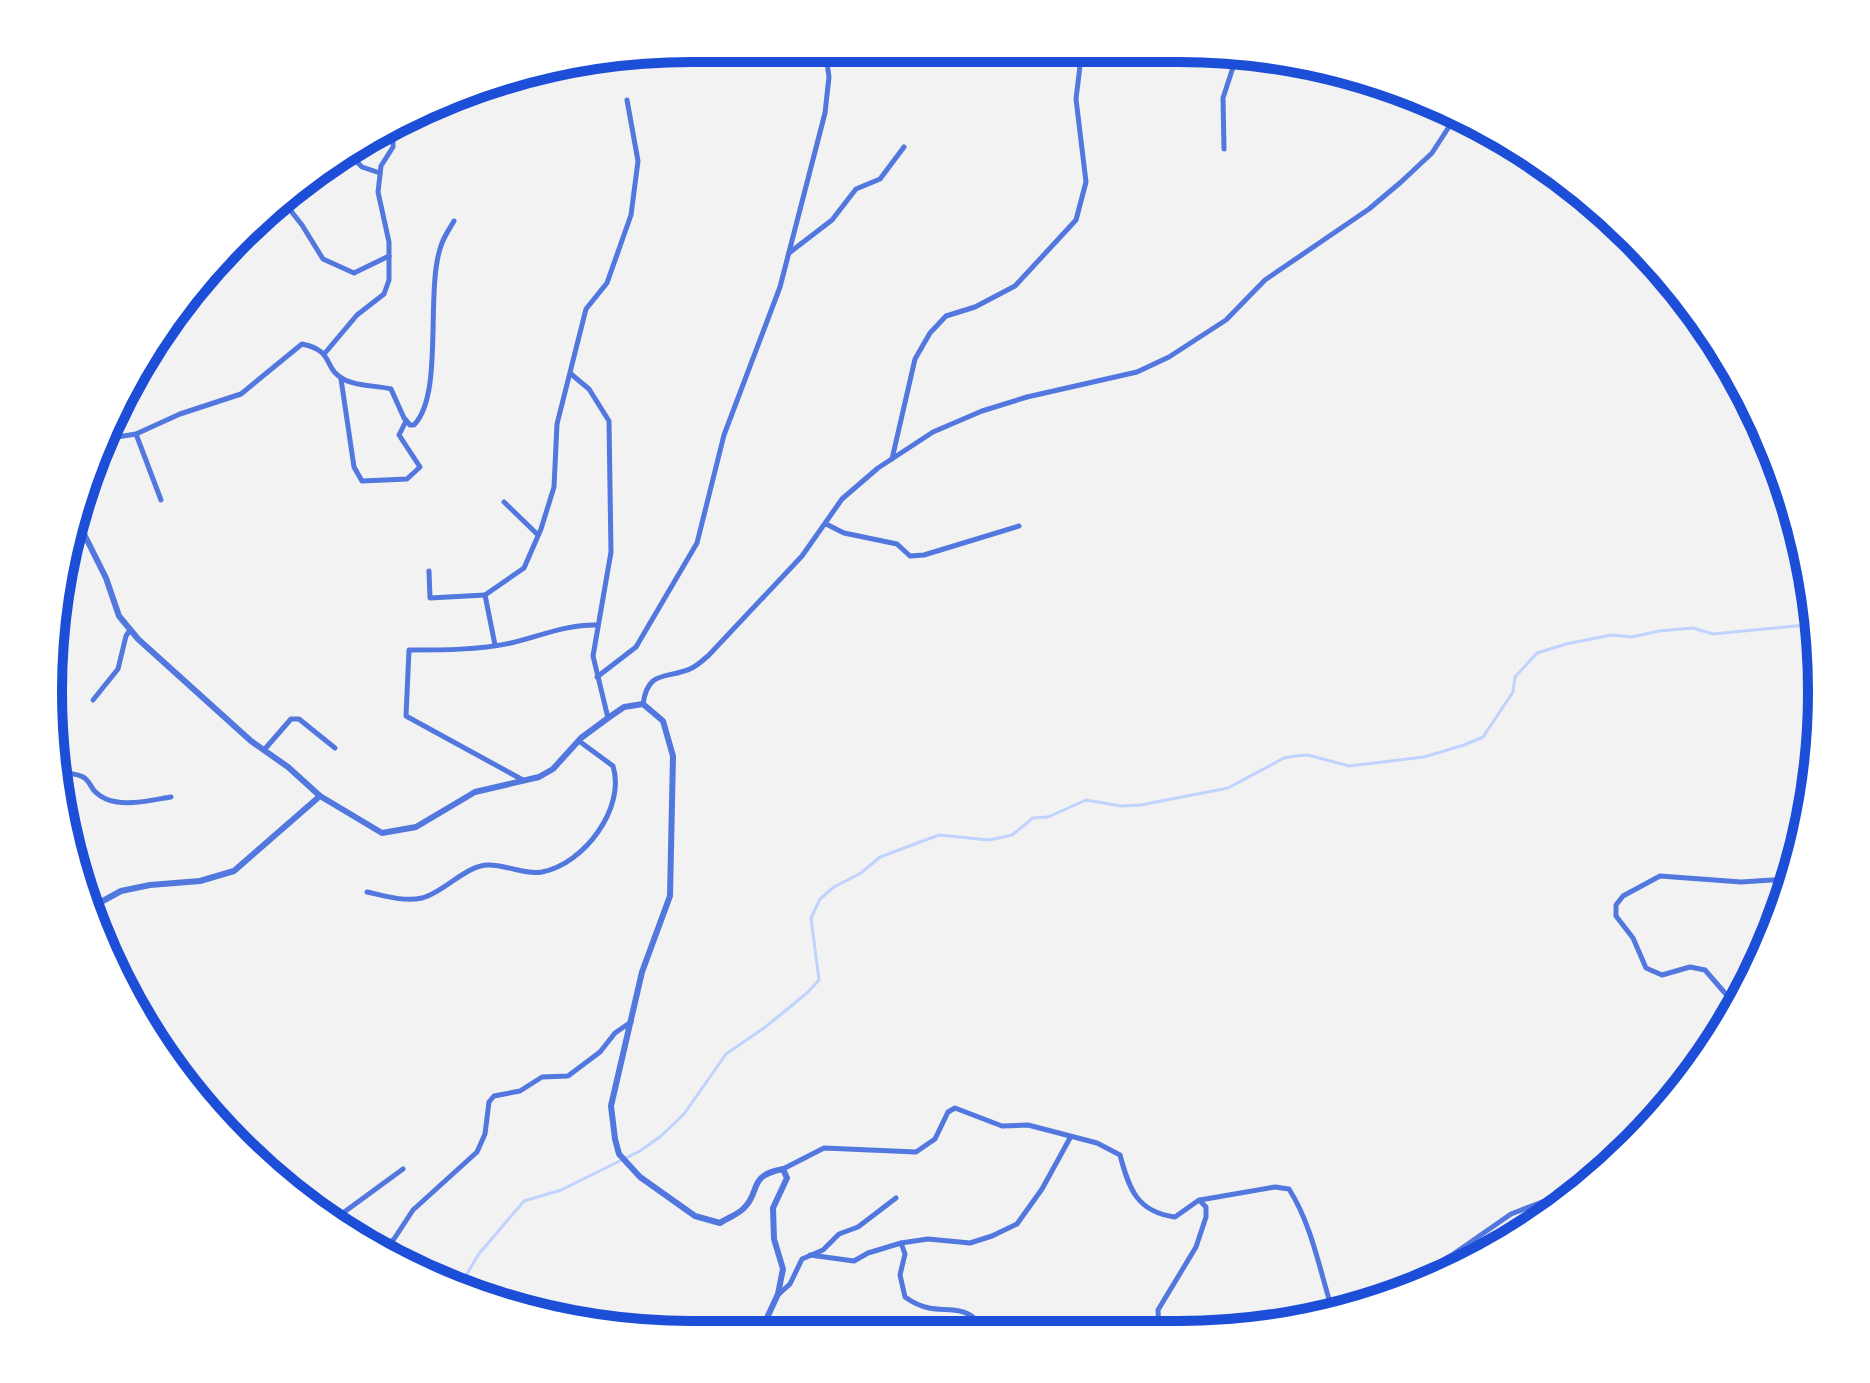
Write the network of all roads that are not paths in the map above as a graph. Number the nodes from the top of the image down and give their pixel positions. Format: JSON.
{"nodes":[{"id":1,"x":827,"y":62,"type":"edge"},
{"id":2,"x":1080,"y":62,"type":"edge"},
{"id":3,"x":1234,"y":64,"type":"edge"},
{"id":4,"x":627,"y":100,"type":"dead end"},
{"id":5,"x":1451,"y":124,"type":"edge"},
{"id":6,"x":393,"y":138,"type":"edge"},
{"id":7,"x":904,"y":147,"type":"dead end"},
{"id":8,"x":1224,"y":149,"type":"dead end"},
{"id":9,"x":354,"y":161,"type":"edge"},
{"id":10,"x":380,"y":173,"type":"junction"},
{"id":11,"x":288,"y":208,"type":"edge"},
{"id":12,"x":454,"y":221,"type":"dead end"},
{"id":13,"x":788,"y":253,"type":"junction"},
{"id":14,"x":389,"y":256,"type":"junction"},
{"id":15,"x":325,"y":353,"type":"junction"},
{"id":16,"x":571,"y":374,"type":"junction"},
{"id":17,"x":341,"y":378,"type":"junction"},
{"id":18,"x":406,"y":421,"type":"junction"},
{"id":19,"x":136,"y":434,"type":"junction"},
{"id":20,"x":116,"y":437,"type":"edge"},
{"id":21,"x":892,"y":459,"type":"junction"},
{"id":22,"x":161,"y":500,"type":"dead end"},
{"id":23,"x":504,"y":502,"type":"dead end"},
{"id":24,"x":826,"y":524,"type":"junction"},
{"id":25,"x":1019,"y":526,"type":"dead end"},
{"id":26,"x":83,"y":531,"type":"edge"},
{"id":27,"x":538,"y":535,"type":"junction"},
{"id":28,"x":429,"y":571,"type":"dead end"},
{"id":29,"x":485,"y":595,"type":"junction"},
{"id":30,"x":598,"y":625,"type":"junction"},
{"id":31,"x":130,"y":630,"type":"junction"},
{"id":32,"x":495,"y":645,"type":"junction"},
{"id":33,"x":597,"y":677,"type":"junction"},
{"id":34,"x":93,"y":700,"type":"dead end"},
{"id":35,"x":643,"y":704,"type":"junction"},
{"id":36,"x":608,"y":718,"type":"junction"},
{"id":37,"x":579,"y":741,"type":"junction"},
{"id":38,"x":335,"y":748,"type":"dead end"},
{"id":39,"x":264,"y":750,"type":"junction"},
{"id":40,"x":67,"y":773,"type":"edge"},
{"id":41,"x":523,"y":780,"type":"junction"},
{"id":42,"x":320,"y":796,"type":"junction"},
{"id":43,"x":171,"y":797,"type":"dead end"},
{"id":44,"x":1779,"y":879,"type":"edge"},
{"id":45,"x":367,"y":892,"type":"dead end"},
{"id":46,"x":98,"y":902,"type":"edge"},
{"id":47,"x":1729,"y":997,"type":"edge"},
{"id":48,"x":632,"y":1021,"type":"junction"},
{"id":49,"x":1693,"y":1053,"type":"edge"},
{"id":50,"x":1678,"y":1075,"type":"edge"},
{"id":51,"x":1648,"y":1111,"type":"edge"},
{"id":52,"x":1070,"y":1138,"type":"junction"},
{"id":53,"x":1606,"y":1153,"type":"edge"},
{"id":54,"x":403,"y":1169,"type":"dead end"},
{"id":55,"x":783,"y":1169,"type":"junction"},
{"id":56,"x":896,"y":1198,"type":"dead end"},
{"id":57,"x":1551,"y":1199,"type":"edge"},
{"id":58,"x":1199,"y":1200,"type":"junction"},
{"id":59,"x":341,"y":1214,"type":"edge"},
{"id":60,"x":901,"y":1243,"type":"junction"},
{"id":61,"x":390,"y":1244,"type":"edge"},
{"id":62,"x":810,"y":1255,"type":"junction"},
{"id":63,"x":1428,"y":1269,"type":"edge"},
{"id":64,"x":778,"y":1294,"type":"junction"},
{"id":65,"x":1329,"y":1299,"type":"dead end"},
{"id":66,"x":766,"y":1321,"type":"edge"},
{"id":67,"x":974,"y":1321,"type":"edge"},
{"id":68,"x":1159,"y":1321,"type":"edge"}],
"edges":[{"from":1,"to":13,"type":"street"},
{"from":2,"to":21,"type":"street"},
{"from":3,"to":8,"type":"street"},
{"from":4,"to":16,"type":"street"},
{"from":5,"to":21,"type":"street"},
{"from":6,"to":10,"type":"street"},
{"from":7,"to":13,"type":"street"},
{"from":9,"to":10,"type":"street"},
{"from":10,"to":14,"type":"street"},
{"from":11,"to":14,"type":"street"},
{"from":12,"to":18,"type":"street"},
{"from":13,"to":33,"type":"street"},
{"from":14,"to":15,"type":"street"},
{"from":15,"to":17,"type":"street"},
{"from":15,"to":19,"type":"street"},
{"from":16,"to":27,"type":"street"},
{"from":16,"to":30,"type":"street"},
{"from":17,"to":18,"type":"street"},
{"from":17,"to":18,"type":"street"},
{"from":19,"to":20,"type":"street"},
{"from":19,"to":22,"type":"street"},
{"from":21,"to":24,"type":"street"},
{"from":23,"to":27,"type":"street"},
{"from":24,"to":25,"type":"street"},
{"from":24,"to":35,"type":"street"},
{"from":26,"to":31,"type":"street"},
{"from":27,"to":29,"type":"street"},
{"from":28,"to":29,"type":"street"},
{"from":29,"to":32,"type":"street"},
{"from":30,"to":32,"type":"street"},
{"from":30,"to":33,"type":"street"},
{"from":31,"to":34,"type":"street"},
{"from":31,"to":39,"type":"street"},
{"from":32,"to":41,"type":"street"},
{"from":33,"to":36,"type":"street"},
{"from":35,"to":36,"type":"street"},
{"from":35,"to":48,"type":"street"},
{"from":36,"to":37,"type":"street"},
{"from":37,"to":41,"type":"street"},
{"from":37,"to":45,"type":"street"},
{"from":38,"to":39,"type":"street"},
{"from":39,"to":42,"type":"street"},
{"from":40,"to":43,"type":"street"},
{"from":41,"to":42,"type":"street"},
{"from":42,"to":46,"type":"street"},
{"from":44,"to":47,"type":"street"},
{"from":48,"to":55,"type":"street"},
{"from":48,"to":61,"type":"street"},
{"from":49,"to":50,"type":"street"},
{"from":51,"to":53,"type":"street"},
{"from":52,"to":55,"type":"street"},
{"from":52,"to":58,"type":"street"},
{"from":52,"to":60,"type":"street"},
{"from":54,"to":59,"type":"street"},
{"from":55,"to":64,"type":"street"},
{"from":56,"to":62,"type":"street"},
{"from":57,"to":63,"type":"street"},
{"from":58,"to":65,"type":"street"},
{"from":58,"to":68,"type":"street"},
{"from":60,"to":62,"type":"street"},
{"from":60,"to":67,"type":"street"},
{"from":62,"to":64,"type":"street"},
{"from":64,"to":66,"type":"street"}]}
